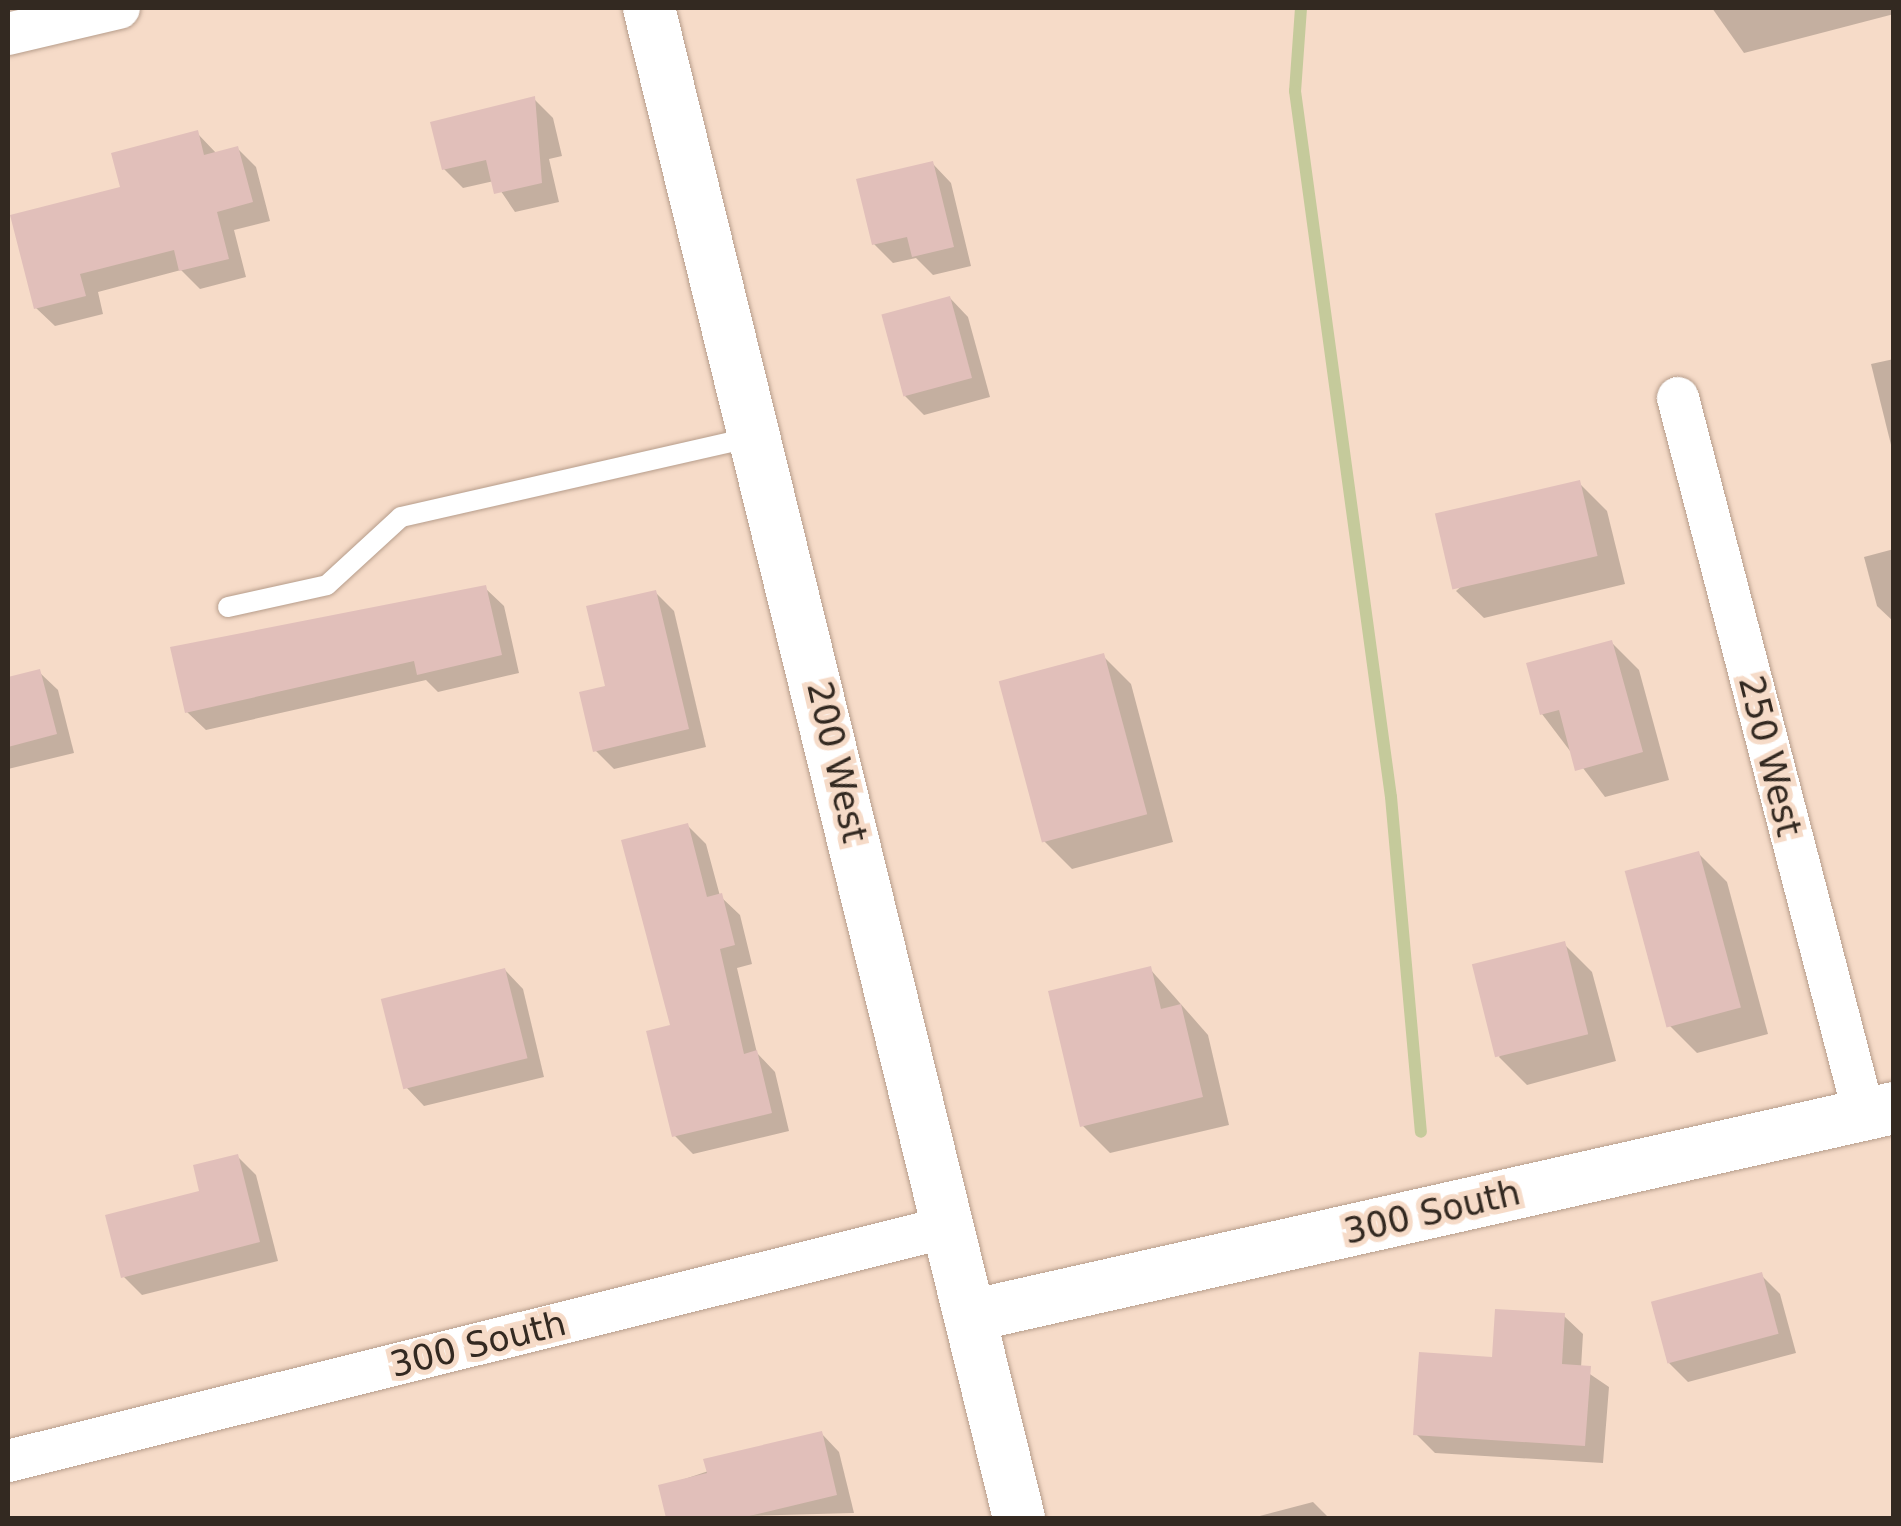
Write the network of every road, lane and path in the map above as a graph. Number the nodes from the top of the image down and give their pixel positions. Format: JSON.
{"nodes":[{"id":1,"x":119,"y":8,"type":"edge"},
{"id":2,"x":649,"y":8,"type":"edge"},
{"id":3,"x":8,"y":34,"type":"edge"},
{"id":4,"x":1678,"y":398,"type":"dead end"},
{"id":5,"x":759,"y":435,"type":"junction"},
{"id":6,"x":228,"y":607,"type":"dead end"},
{"id":7,"x":1878,"y":1111,"type":"edge"},
{"id":8,"x":948,"y":1226,"type":"junction"},
{"id":9,"x":970,"y":1316,"type":"junction"},
{"id":10,"x":8,"y":1461,"type":"edge"},
{"id":11,"x":1019,"y":1518,"type":"edge"}],
"edges":[{"from":1,"to":3,"type":"street"},
{"from":2,"to":5,"type":"street","name":"200 West"},
{"from":4,"to":7,"type":"street","name":"250 West"},
{"from":5,"to":6,"type":"lane"},
{"from":5,"to":8,"type":"street","name":"200 West"},
{"from":7,"to":9,"type":"street","name":"300 South"},
{"from":8,"to":9,"type":"street","name":"200 West"},
{"from":8,"to":10,"type":"street","name":"300 South"},
{"from":9,"to":11,"type":"street","name":"200 West"}]}
